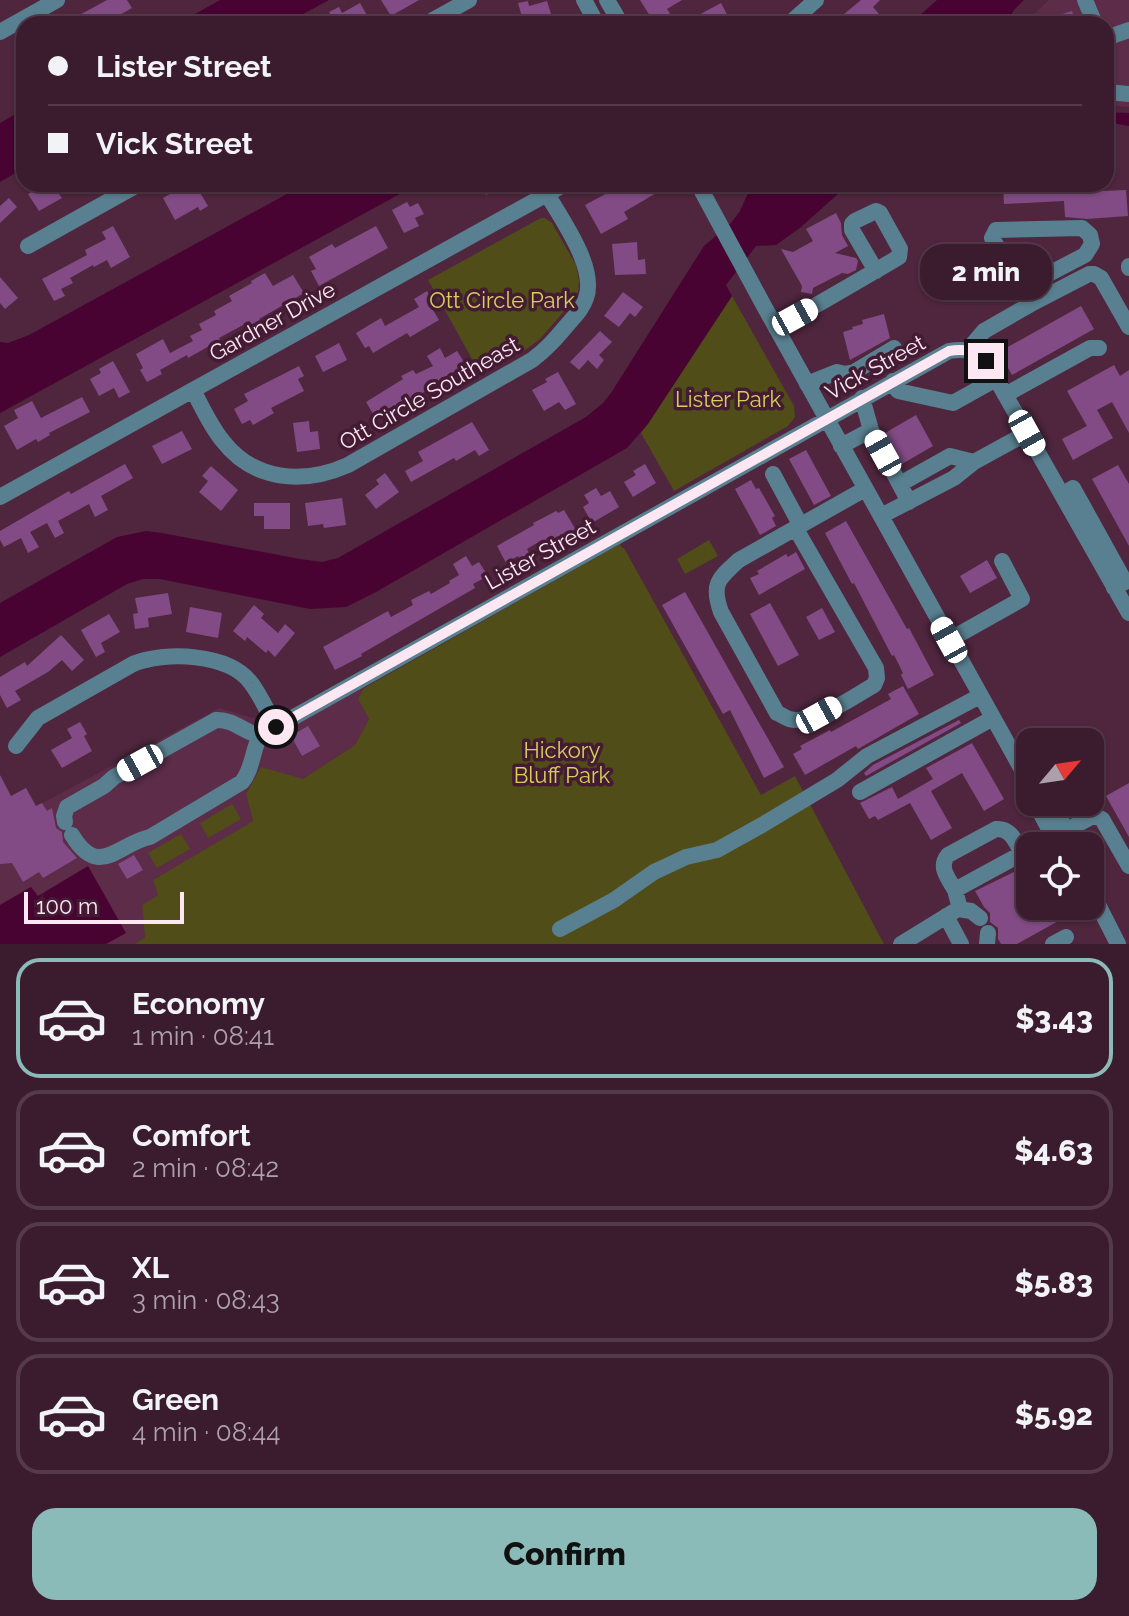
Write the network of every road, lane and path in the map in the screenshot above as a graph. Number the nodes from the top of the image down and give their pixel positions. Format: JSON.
{"nodes":[{"id":1,"x":57,"y":0,"type":"edge"},
{"id":2,"x":469,"y":0,"type":"edge"},
{"id":3,"x":816,"y":0,"type":"edge"},
{"id":4,"x":28,"y":16,"type":"edge"},
{"id":5,"x":440,"y":16,"type":"edge"},
{"id":6,"x":798,"y":16,"type":"edge"},
{"id":7,"x":125,"y":192,"type":"edge"},
{"id":8,"x":551,"y":192,"type":"edge"},
{"id":9,"x":702,"y":192,"type":"edge"},
{"id":10,"x":547,"y":194,"type":"junction"},
{"id":11,"x":28,"y":246,"type":"dead end"},
{"id":12,"x":876,"y":271,"type":"dead end"},
{"id":13,"x":1022,"y":288,"type":"junction"},
{"id":14,"x":1031,"y":304,"type":"junction"},
{"id":15,"x":1129,"y":327,"type":"edge"},
{"id":16,"x":776,"y":328,"type":"junction"},
{"id":17,"x":894,"y":348,"type":"dead end"},
{"id":18,"x":1099,"y":348,"type":"dead end"},
{"id":19,"x":968,"y":350,"type":"junction"},
{"id":20,"x":996,"y":379,"type":"junction"},
{"id":21,"x":893,"y":381,"type":"junction"},
{"id":22,"x":807,"y":384,"type":"junction"},
{"id":23,"x":193,"y":390,"type":"junction"},
{"id":24,"x":1005,"y":395,"type":"junction"},
{"id":25,"x":862,"y":398,"type":"junction"},
{"id":26,"x":826,"y":419,"type":"junction"},
{"id":27,"x":871,"y":430,"type":"junction"},
{"id":28,"x":1027,"y":433,"type":"junction"},
{"id":29,"x":841,"y":446,"type":"junction"},
{"id":30,"x":974,"y":462,"type":"junction"},
{"id":31,"x":773,"y":474,"type":"dead end"},
{"id":32,"x":900,"y":484,"type":"junction"},
{"id":33,"x":865,"y":489,"type":"junction"},
{"id":34,"x":0,"y":497,"type":"edge"},
{"id":35,"x":909,"y":502,"type":"junction"},
{"id":36,"x":881,"y":516,"type":"junction"},
{"id":37,"x":799,"y":527,"type":"junction"},
{"id":38,"x":1002,"y":561,"type":"dead end"},
{"id":39,"x":1129,"y":613,"type":"edge"},
{"id":40,"x":949,"y":640,"type":"junction"},
{"id":41,"x":980,"y":696,"type":"junction"},
{"id":42,"x":993,"y":718,"type":"junction"},
{"id":43,"x":276,"y":727,"type":"junction"},
{"id":44,"x":260,"y":736,"type":"junction"},
{"id":45,"x":16,"y":746,"type":"dead end"},
{"id":46,"x":1016,"y":759,"type":"edge"},
{"id":47,"x":860,"y":792,"type":"dead end"},
{"id":48,"x":1043,"y":816,"type":"edge"},
{"id":49,"x":1055,"y":832,"type":"edge"},
{"id":50,"x":1067,"y":832,"type":"edge"},
{"id":51,"x":1016,"y":837,"type":"edge"},
{"id":52,"x":1016,"y":856,"type":"edge"},
{"id":53,"x":1129,"y":866,"type":"edge"},
{"id":54,"x":955,"y":890,"type":"junction"},
{"id":55,"x":952,"y":913,"type":"junction"},
{"id":56,"x":1104,"y":914,"type":"edge"},
{"id":57,"x":980,"y":918,"type":"dead end"},
{"id":58,"x":560,"y":929,"type":"dead end"},
{"id":59,"x":1119,"y":941,"type":"edge"},
{"id":60,"x":901,"y":944,"type":"edge"},
{"id":61,"x":961,"y":944,"type":"edge"}],
"edges":[{"from":1,"to":4,"type":"street"},
{"from":2,"to":5,"type":"street"},
{"from":3,"to":6,"type":"street"},
{"from":7,"to":11,"type":"street"},
{"from":8,"to":10,"type":"street","name":"Gardner Drive"},
{"from":9,"to":16,"type":"street"},
{"from":10,"to":23,"type":"street","name":"Gardner Drive"},
{"from":10,"to":23,"type":"street","name":"Ott Circle Southeast"},
{"from":12,"to":16,"type":"street"},
{"from":13,"to":13,"type":"street"},
{"from":13,"to":14,"type":"street"},
{"from":14,"to":15,"type":"street"},
{"from":14,"to":19,"type":"street"},
{"from":16,"to":22,"type":"street"},
{"from":17,"to":22,"type":"street"},
{"from":18,"to":24,"type":"street"},
{"from":19,"to":20,"type":"street"},
{"from":19,"to":21,"type":"street","name":"Vick Street"},
{"from":20,"to":21,"type":"street"},
{"from":20,"to":24,"type":"street"},
{"from":21,"to":25,"type":"street","name":"Vick Street"},
{"from":22,"to":26,"type":"street"},
{"from":23,"to":34,"type":"street","name":"Gardner Drive"},
{"from":24,"to":28,"type":"street"},
{"from":25,"to":26,"type":"street","name":"Vick Street"},
{"from":25,"to":27,"type":"street"},
{"from":26,"to":29,"type":"street"},
{"from":26,"to":43,"type":"street","name":"Lister Street"},
{"from":27,"to":29,"type":"street"},
{"from":27,"to":32,"type":"street"},
{"from":28,"to":30,"type":"street"},
{"from":28,"to":39,"type":"street"},
{"from":29,"to":33,"type":"street"},
{"from":30,"to":32,"type":"street"},
{"from":30,"to":35,"type":"street"},
{"from":31,"to":37,"type":"street"},
{"from":32,"to":35,"type":"street"},
{"from":33,"to":36,"type":"street"},
{"from":33,"to":37,"type":"street"},
{"from":35,"to":36,"type":"street"},
{"from":36,"to":40,"type":"street"},
{"from":37,"to":37,"type":"street"},
{"from":38,"to":40,"type":"street"},
{"from":40,"to":41,"type":"street"},
{"from":41,"to":42,"type":"street"},
{"from":41,"to":58,"type":"street"},
{"from":42,"to":46,"type":"street"},
{"from":42,"to":47,"type":"street"},
{"from":43,"to":44,"type":"street","name":"Lister Street"},
{"from":43,"to":45,"type":"street"},
{"from":44,"to":44,"type":"street"},
{"from":48,"to":49,"type":"street"},
{"from":50,"to":53,"type":"street"},
{"from":51,"to":54,"type":"street"},
{"from":52,"to":54,"type":"street"},
{"from":54,"to":55,"type":"street"},
{"from":55,"to":57,"type":"street"},
{"from":55,"to":60,"type":"street"},
{"from":55,"to":61,"type":"street"},
{"from":56,"to":59,"type":"street"}]}
